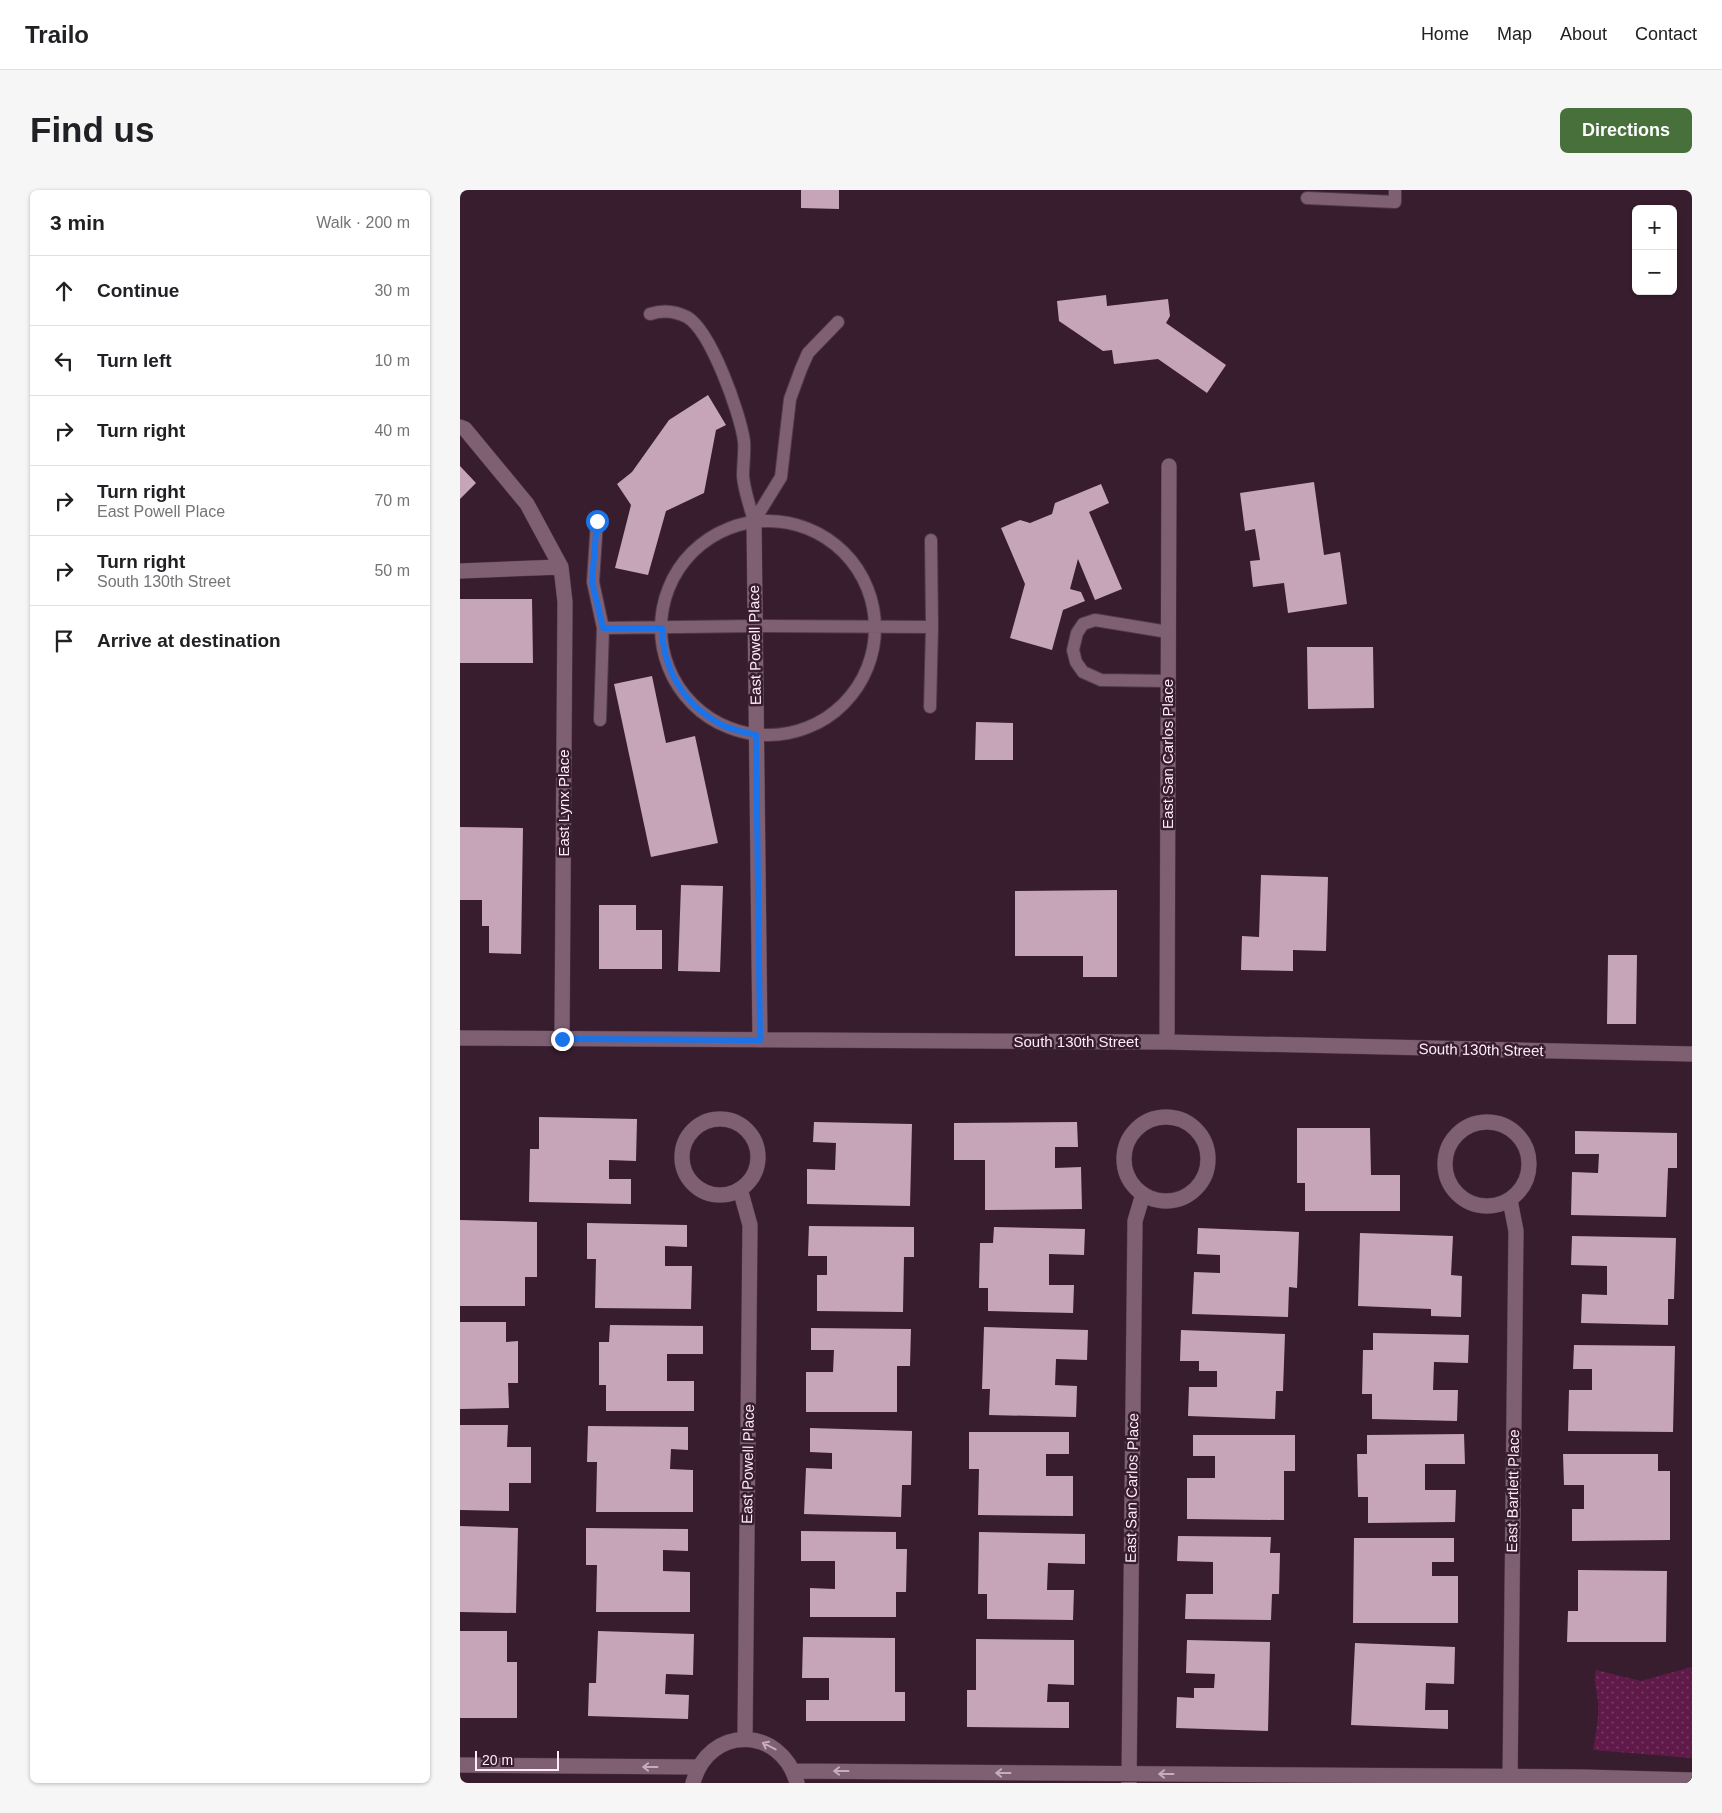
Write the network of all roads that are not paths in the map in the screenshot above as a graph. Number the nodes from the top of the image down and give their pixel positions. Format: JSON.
{"nodes":[{"id":1,"x":1395,"y":190,"type":"edge"},
{"id":2,"x":1307,"y":198,"type":"dead end"},
{"id":3,"x":650,"y":314,"type":"dead end"},
{"id":4,"x":838,"y":322,"type":"dead end"},
{"id":5,"x":460,"y":427,"type":"edge"},
{"id":6,"x":1169,"y":466,"type":"dead end"},
{"id":7,"x":597,"y":521,"type":"dead end"},
{"id":8,"x":754,"y":521,"type":"junction"},
{"id":9,"x":931,"y":540,"type":"dead end"},
{"id":10,"x":561,"y":567,"type":"junction"},
{"id":11,"x":460,"y":571,"type":"edge"},
{"id":12,"x":755,"y":626,"type":"junction"},
{"id":13,"x":876,"y":627,"type":"junction"},
{"id":14,"x":932,"y":627,"type":"junction"},
{"id":15,"x":603,"y":628,"type":"junction"},
{"id":16,"x":662,"y":628,"type":"junction"},
{"id":17,"x":1168,"y":632,"type":"junction"},
{"id":18,"x":1168,"y":681,"type":"junction"},
{"id":19,"x":930,"y":707,"type":"dead end"},
{"id":20,"x":600,"y":720,"type":"dead end"},
{"id":21,"x":756,"y":735,"type":"junction"},
{"id":22,"x":460,"y":1038,"type":"edge"},
{"id":23,"x":562,"y":1039,"type":"junction"},
{"id":24,"x":760,"y":1040,"type":"junction"},
{"id":25,"x":1167,"y":1042,"type":"junction"},
{"id":26,"x":1692,"y":1054,"type":"edge"},
{"id":27,"x":740,"y":1189,"type":"junction"},
{"id":28,"x":1144,"y":1194,"type":"junction"},
{"id":29,"x":1510,"y":1200,"type":"junction"},
{"id":30,"x":745,"y":1739,"type":"junction"},
{"id":31,"x":460,"y":1765,"type":"edge"},
{"id":32,"x":698,"y":1767,"type":"junction"},
{"id":33,"x":795,"y":1777,"type":"edge"},
{"id":34,"x":1129,"y":1778,"type":"edge"},
{"id":35,"x":1510,"y":1780,"type":"edge"},
{"id":36,"x":1692,"y":1780,"type":"edge"},
{"id":37,"x":1620,"y":1781,"type":"edge"},
{"id":38,"x":693,"y":1783,"type":"edge"}],
"edges":[{"from":1,"to":2,"type":"lane"},
{"from":3,"to":8,"type":"lane"},
{"from":4,"to":8,"type":"lane"},
{"from":5,"to":10,"type":"street","name":"East Lynx Place"},
{"from":6,"to":17,"type":"street","name":"East San Carlos Place"},
{"from":7,"to":15,"type":"lane"},
{"from":8,"to":12,"type":"street","name":"East Powell Place"},
{"from":8,"to":13,"type":"lane"},
{"from":8,"to":16,"type":"lane"},
{"from":9,"to":14,"type":"lane"},
{"from":10,"to":11,"type":"street"},
{"from":10,"to":23,"type":"street","name":"East Lynx Place"},
{"from":12,"to":13,"type":"lane"},
{"from":12,"to":16,"type":"lane"},
{"from":12,"to":21,"type":"street","name":"East Powell Place"},
{"from":13,"to":14,"type":"lane"},
{"from":13,"to":21,"type":"lane"},
{"from":14,"to":19,"type":"lane"},
{"from":15,"to":16,"type":"lane"},
{"from":15,"to":20,"type":"lane"},
{"from":16,"to":21,"type":"lane"},
{"from":17,"to":18,"type":"street","name":"East San Carlos Place"},
{"from":17,"to":18,"type":"lane"},
{"from":18,"to":25,"type":"street","name":"East San Carlos Place"},
{"from":21,"to":24,"type":"street","name":"East Powell Place"},
{"from":22,"to":23,"type":"street","name":"South 130th Street"},
{"from":23,"to":24,"type":"street","name":"South 130th Street"},
{"from":24,"to":25,"type":"street","name":"South 130th Street"},
{"from":25,"to":26,"type":"street","name":"South 130th Street"},
{"from":27,"to":27,"type":"street"},
{"from":27,"to":30,"type":"street","name":"East Powell Place"},
{"from":28,"to":28,"type":"street"},
{"from":28,"to":34,"type":"street","name":"East San Carlos Place"},
{"from":29,"to":29,"type":"street"},
{"from":29,"to":35,"type":"street","name":"East Bartlett Place"},
{"from":30,"to":32,"type":"street"},
{"from":33,"to":30,"type":"street","one_way":true},
{"from":32,"to":31,"type":"street","one_way":true},
{"from":32,"to":38,"type":"street"},
{"from":34,"to":33,"type":"street","one_way":true},
{"from":35,"to":34,"type":"street","one_way":true},
{"from":35,"to":37,"type":"street"},
{"from":36,"to":37,"type":"street"}]}
